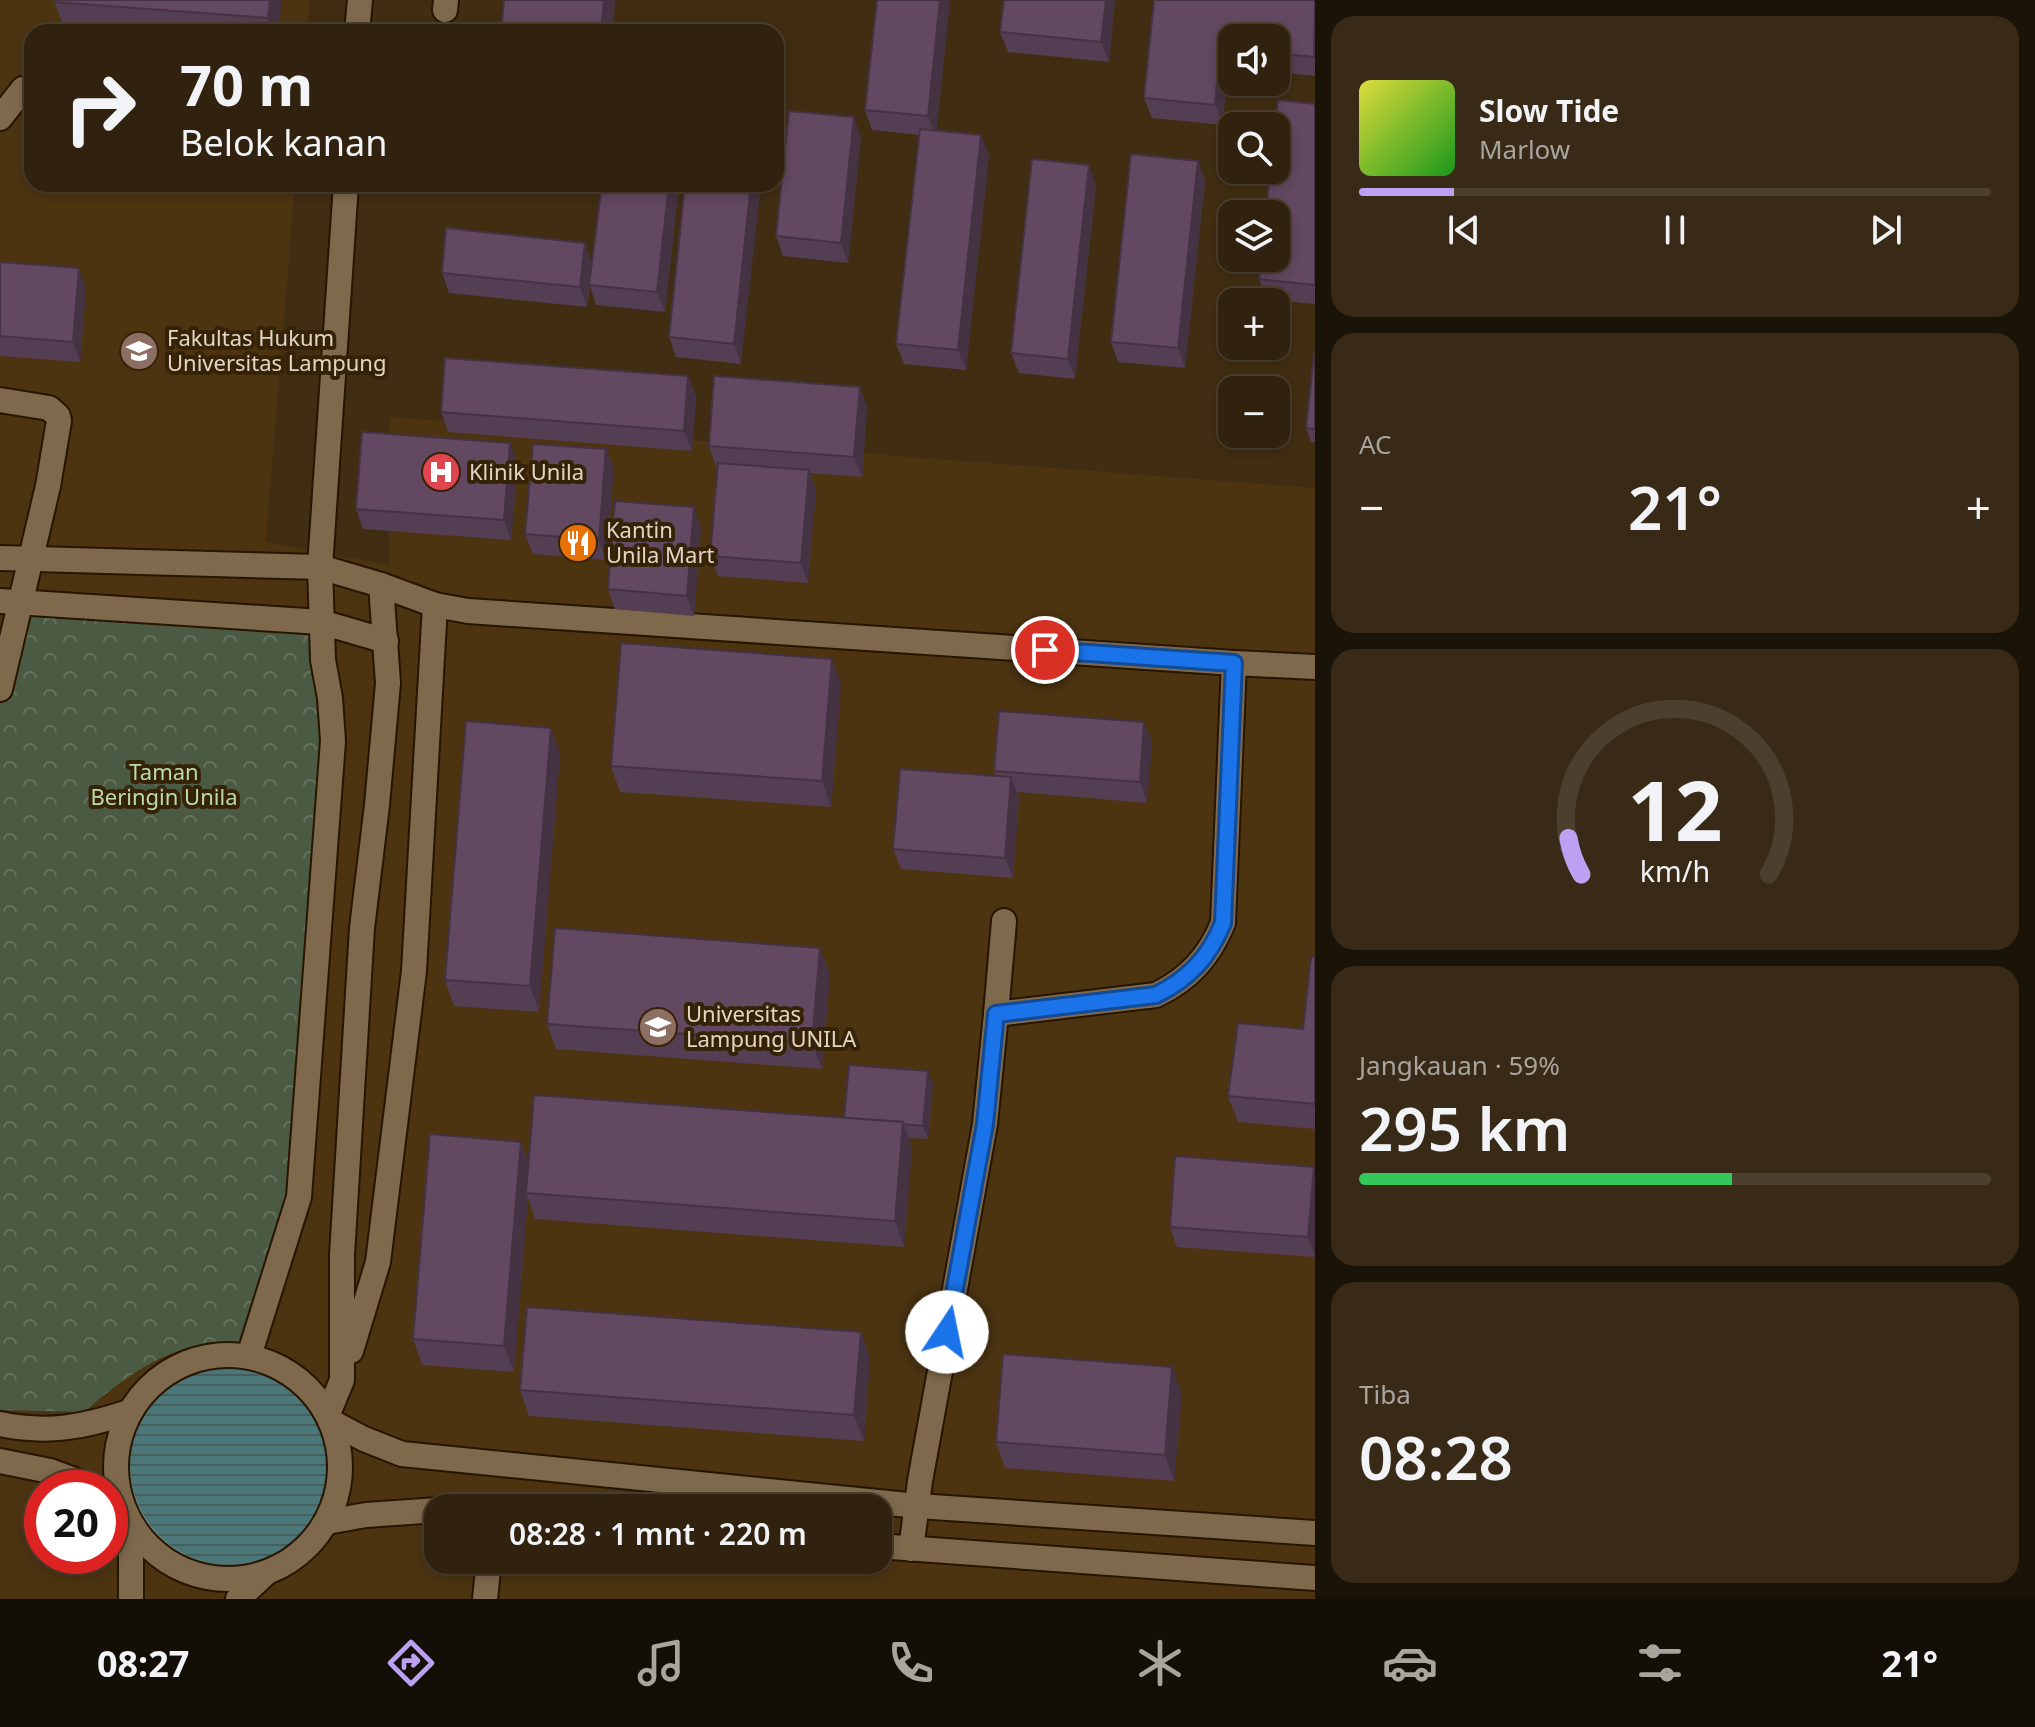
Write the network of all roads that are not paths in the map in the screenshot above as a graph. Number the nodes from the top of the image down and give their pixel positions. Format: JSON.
{"nodes":[{"id":1,"x":360,"y":0,"type":"edge"},
{"id":2,"x":358,"y":24,"type":"edge"},
{"id":3,"x":18,"y":88,"type":"edge"},
{"id":4,"x":0,"y":118,"type":"edge"},
{"id":5,"x":345,"y":192,"type":"edge"},
{"id":6,"x":0,"y":400,"type":"edge"},
{"id":7,"x":0,"y":558,"type":"edge"},
{"id":8,"x":30,"y":559,"type":"junction"},
{"id":9,"x":320,"y":567,"type":"junction"},
{"id":10,"x":381,"y":585,"type":"junction"},
{"id":11,"x":10,"y":601,"type":"edge"},
{"id":12,"x":435,"y":605,"type":"junction"},
{"id":13,"x":321,"y":622,"type":"junction"},
{"id":14,"x":386,"y":641,"type":"junction"},
{"id":15,"x":1234,"y":663,"type":"junction"},
{"id":16,"x":1315,"y":667,"type":"edge"},
{"id":17,"x":0,"y":689,"type":"edge"},
{"id":18,"x":1004,"y":921,"type":"dead end"},
{"id":19,"x":996,"y":1014,"type":"junction"},
{"id":20,"x":249,"y":1356,"type":"junction"},
{"id":21,"x":342,"y":1380,"type":"junction"},
{"id":22,"x":129,"y":1412,"type":"junction"},
{"id":23,"x":330,"y":1418,"type":"junction"},
{"id":24,"x":0,"y":1424,"type":"edge"},
{"id":25,"x":0,"y":1461,"type":"edge"},
{"id":26,"x":45,"y":1470,"type":"edge"},
{"id":27,"x":115,"y":1470,"type":"edge"},
{"id":28,"x":918,"y":1506,"type":"junction"},
{"id":29,"x":424,"y":1511,"type":"edge"},
{"id":30,"x":128,"y":1522,"type":"edge"},
{"id":31,"x":327,"y":1522,"type":"junction"},
{"id":32,"x":131,"y":1527,"type":"junction"},
{"id":33,"x":1315,"y":1533,"type":"edge"},
{"id":34,"x":892,"y":1547,"type":"edge"},
{"id":35,"x":911,"y":1549,"type":"junction"},
{"id":36,"x":488,"y":1574,"type":"edge"},
{"id":37,"x":264,"y":1575,"type":"junction"},
{"id":38,"x":1315,"y":1578,"type":"edge"},
{"id":39,"x":131,"y":1599,"type":"edge"},
{"id":40,"x":238,"y":1599,"type":"edge"},
{"id":41,"x":485,"y":1599,"type":"edge"}],
"edges":[{"from":1,"to":2,"type":"street"},
{"from":3,"to":4,"type":"street"},
{"from":5,"to":9,"type":"street"},
{"from":6,"to":8,"type":"street"},
{"from":7,"to":8,"type":"street"},
{"from":8,"to":9,"type":"street"},
{"from":8,"to":11,"type":"street"},
{"from":9,"to":10,"type":"street"},
{"from":9,"to":13,"type":"street"},
{"from":10,"to":12,"type":"street"},
{"from":10,"to":14,"type":"street"},
{"from":11,"to":13,"type":"street"},
{"from":11,"to":17,"type":"street"},
{"from":12,"to":15,"type":"street"},
{"from":12,"to":21,"type":"street"},
{"from":13,"to":14,"type":"street"},
{"from":13,"to":20,"type":"street"},
{"from":14,"to":21,"type":"street"},
{"from":15,"to":16,"type":"street"},
{"from":15,"to":19,"type":"street"},
{"from":18,"to":19,"type":"street"},
{"from":19,"to":28,"type":"street"},
{"from":20,"to":22,"type":"street"},
{"from":20,"to":23,"type":"street"},
{"from":21,"to":23,"type":"street"},
{"from":22,"to":24,"type":"street"},
{"from":22,"to":27,"type":"street"},
{"from":23,"to":28,"type":"street"},
{"from":23,"to":31,"type":"street"},
{"from":25,"to":26,"type":"street"},
{"from":28,"to":33,"type":"street"},
{"from":28,"to":35,"type":"street"},
{"from":29,"to":31,"type":"street"},
{"from":30,"to":32,"type":"street"},
{"from":31,"to":37,"type":"street"},
{"from":32,"to":37,"type":"street"},
{"from":32,"to":39,"type":"street"},
{"from":34,"to":35,"type":"street"},
{"from":35,"to":38,"type":"street"},
{"from":36,"to":41,"type":"street"},
{"from":37,"to":40,"type":"street"}]}
